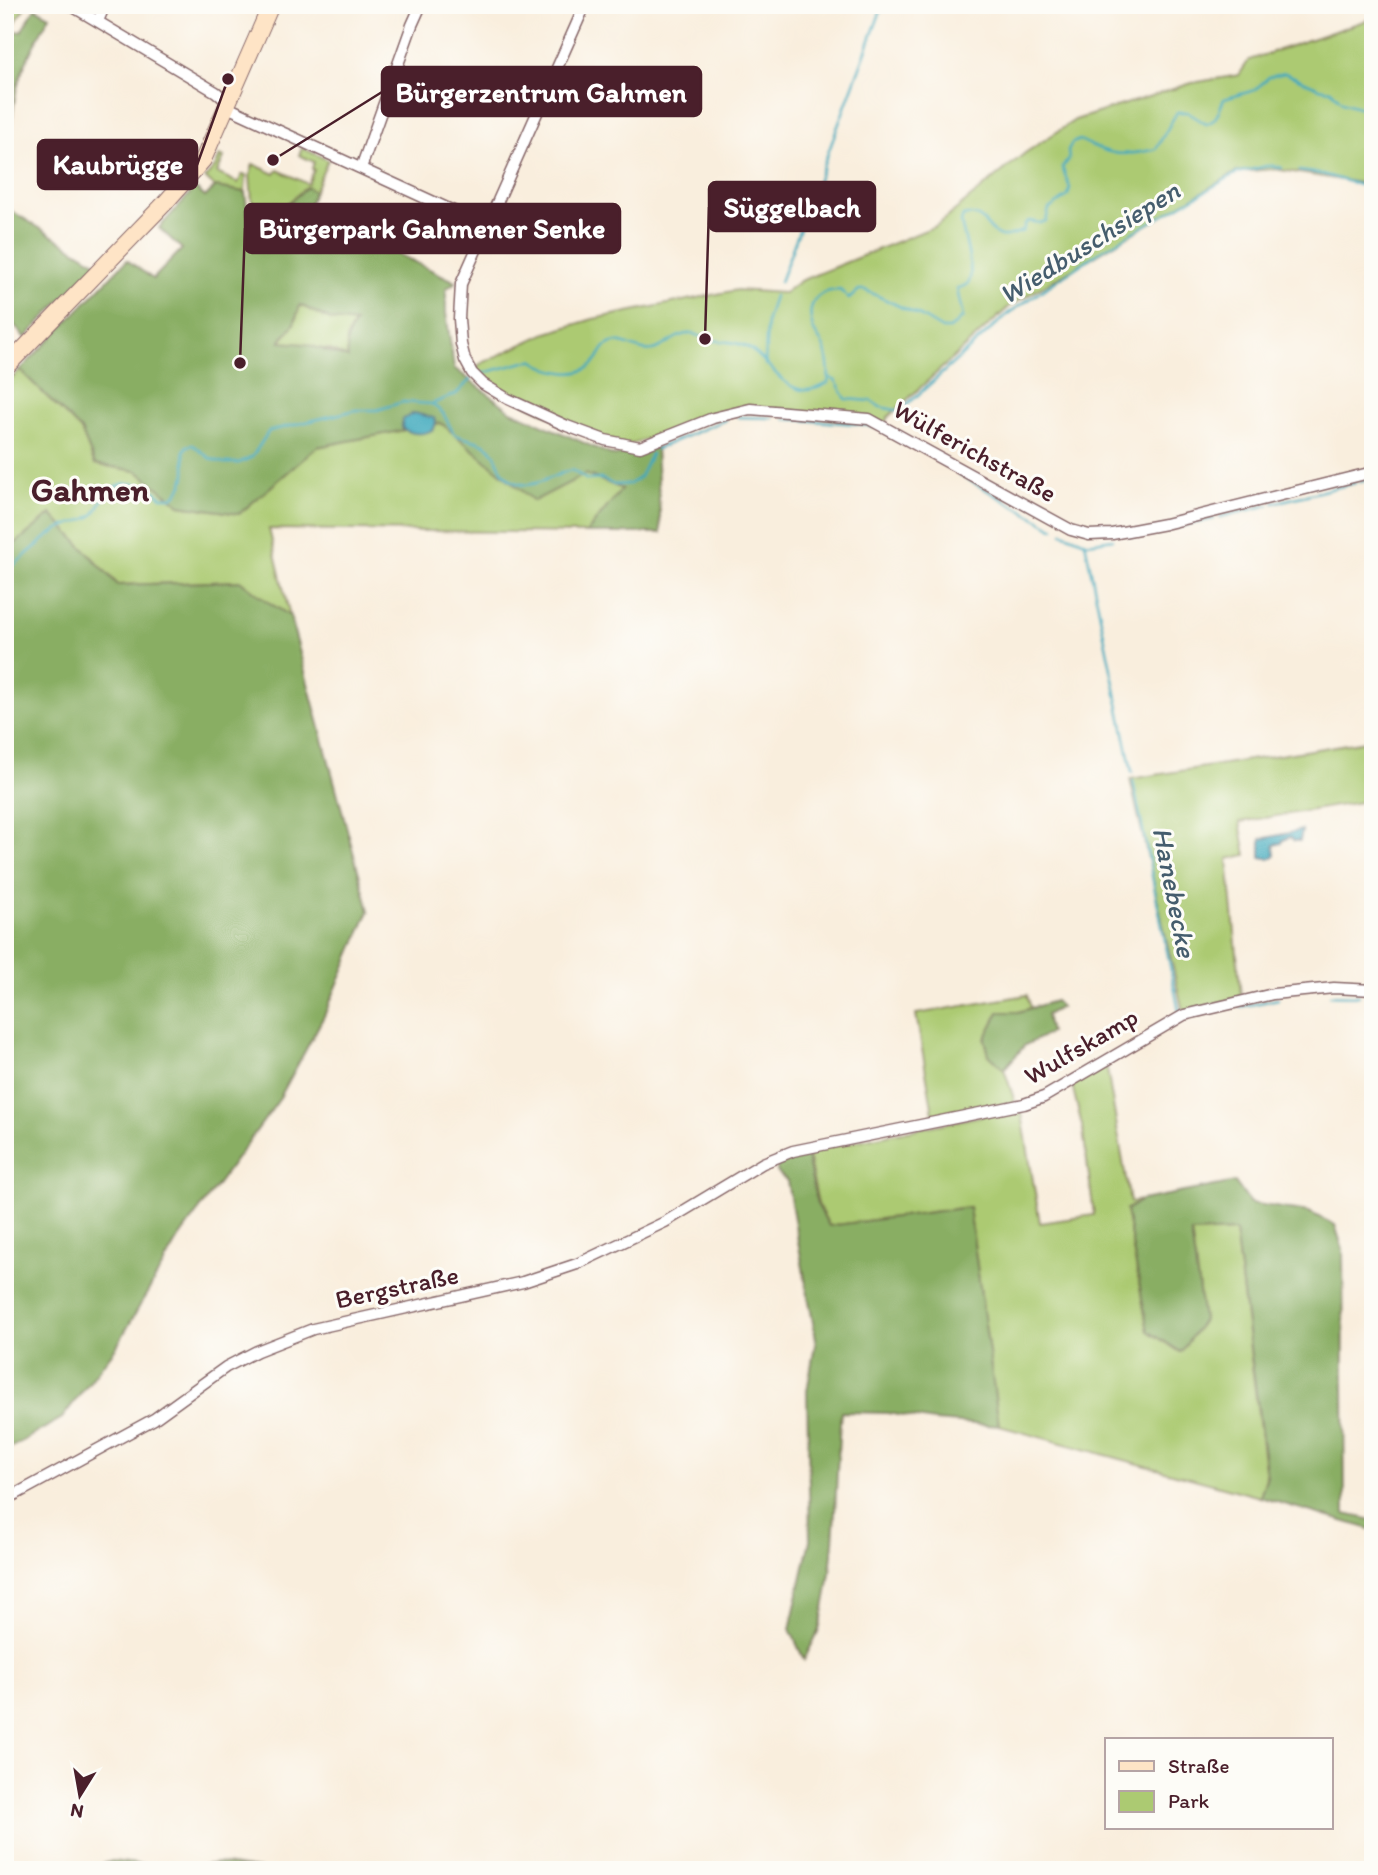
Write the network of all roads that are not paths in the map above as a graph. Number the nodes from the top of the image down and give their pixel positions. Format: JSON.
{"nodes":[{"id":1,"x":70,"y":5,"type":"edge"},
{"id":2,"x":105,"y":5,"type":"edge"},
{"id":3,"x":271,"y":5,"type":"edge"},
{"id":4,"x":421,"y":5,"type":"edge"},
{"id":5,"x":585,"y":5,"type":"edge"},
{"id":6,"x":98,"y":21,"type":"junction"},
{"id":7,"x":228,"y":105,"type":"junction"},
{"id":8,"x":361,"y":169,"type":"junction"},
{"id":9,"x":486,"y":226,"type":"junction"},
{"id":10,"x":5,"y":368,"type":"edge"},
{"id":11,"x":1373,"y":472,"type":"edge"},
{"id":12,"x":1373,"y":990,"type":"edge"},
{"id":13,"x":811,"y":1147,"type":"joint"},
{"id":14,"x":5,"y":1500,"type":"edge"}],
"edges":[{"from":1,"to":6,"type":"street"},
{"from":2,"to":6,"type":"street"},
{"from":3,"to":7,"type":"main road"},
{"from":4,"to":8,"type":"street"},
{"from":5,"to":9,"type":"street","name":"Wülferichstraße"},
{"from":6,"to":7,"type":"street"},
{"from":7,"to":8,"type":"street"},
{"from":7,"to":10,"type":"main road"},
{"from":8,"to":9,"type":"street"},
{"from":9,"to":11,"type":"street","name":"Wülferichstraße"},
{"from":12,"to":13,"type":"street","name":"Wulfskamp"},
{"from":13,"to":14,"type":"street","name":"Bergstraße"}]}
